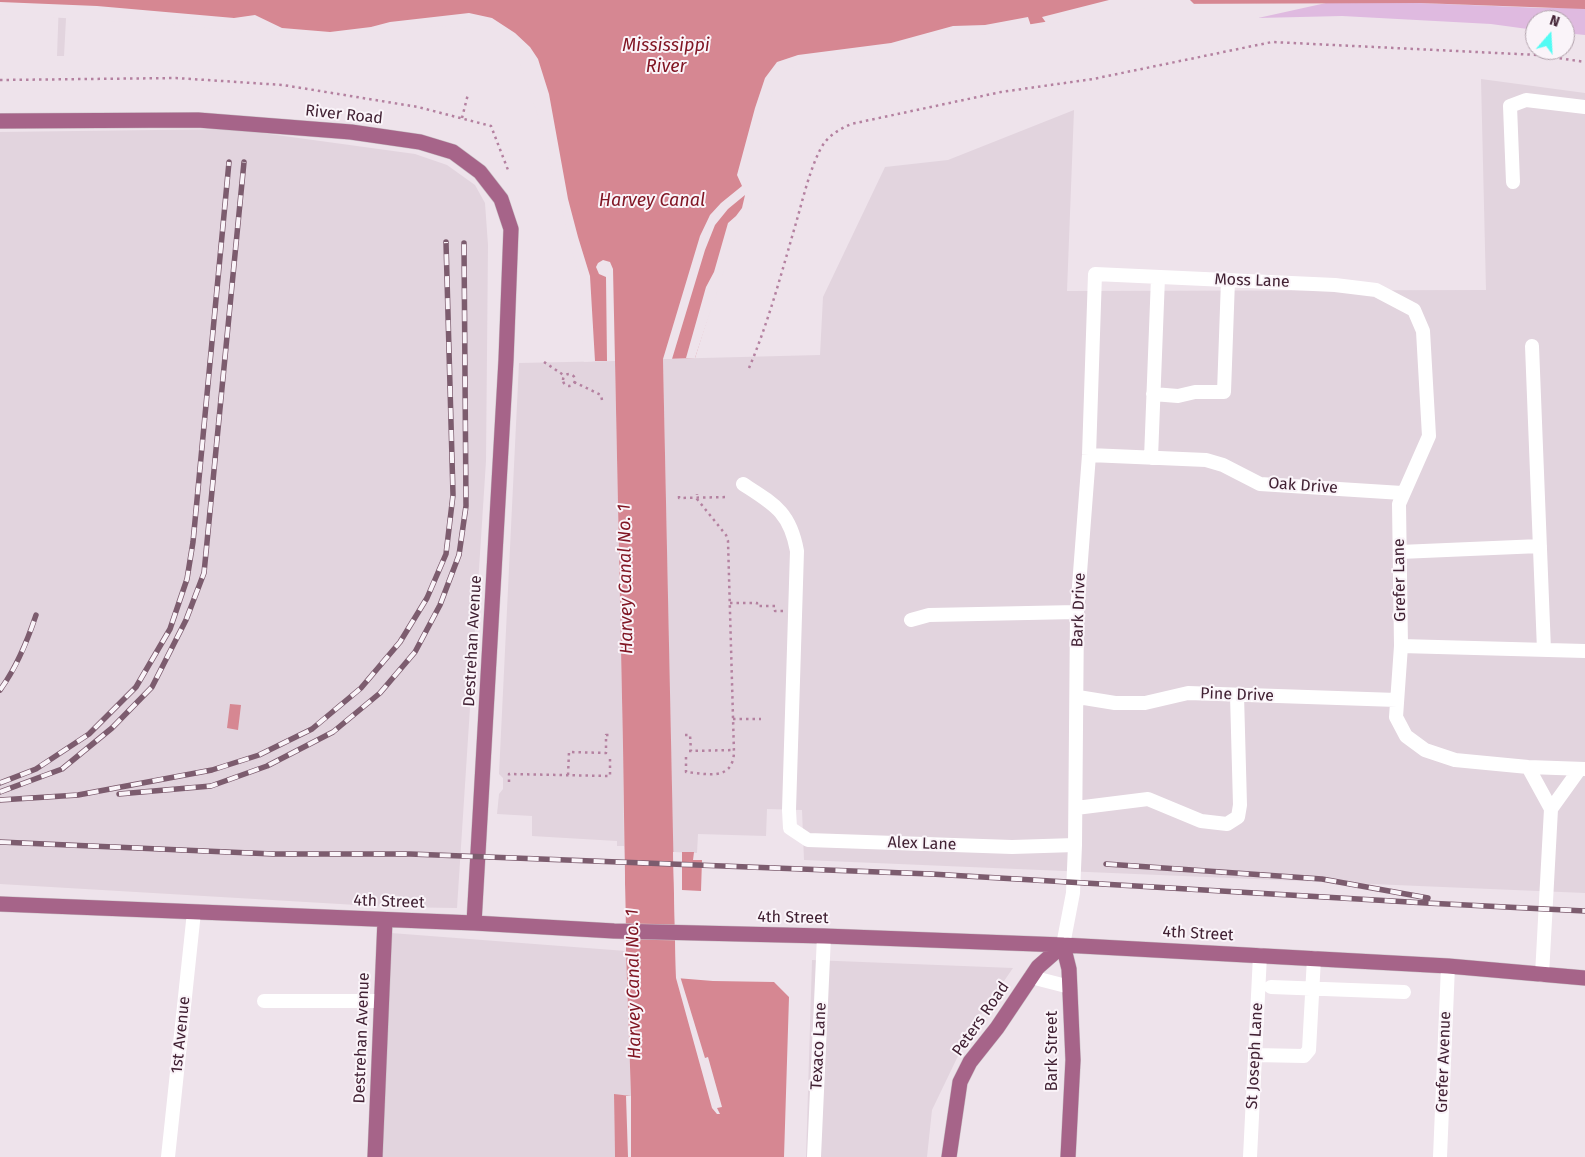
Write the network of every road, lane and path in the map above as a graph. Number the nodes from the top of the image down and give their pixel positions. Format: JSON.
{"nodes":[{"id":1,"x":1585,"y":62,"type":"edge"},
{"id":2,"x":0,"y":80,"type":"edge"},
{"id":3,"x":468,"y":94,"type":"dead end"},
{"id":4,"x":1585,"y":107,"type":"edge"},
{"id":5,"x":462,"y":118,"type":"junction"},
{"id":6,"x":0,"y":121,"type":"edge"},
{"id":7,"x":508,"y":170,"type":"dead end"},
{"id":8,"x":1513,"y":182,"type":"dead end"},
{"id":9,"x":1095,"y":274,"type":"joint"},
{"id":10,"x":1158,"y":277,"type":"junction"},
{"id":11,"x":1228,"y":280,"type":"junction"},
{"id":12,"x":1406,"y":306,"type":"joint"},
{"id":13,"x":1532,"y":346,"type":"dead end"},
{"id":14,"x":506,"y":360,"type":"joint"},
{"id":15,"x":544,"y":362,"type":"dead end"},
{"id":16,"x":750,"y":368,"type":"dead end"},
{"id":17,"x":564,"y":376,"type":"junction"},
{"id":18,"x":574,"y":382,"type":"junction"},
{"id":19,"x":1153,"y":394,"type":"junction"},
{"id":20,"x":602,"y":400,"type":"dead end"},
{"id":21,"x":1089,"y":455,"type":"junction"},
{"id":22,"x":1151,"y":458,"type":"junction"},
{"id":23,"x":743,"y":484,"type":"dead end"},
{"id":24,"x":1402,"y":493,"type":"junction"},
{"id":25,"x":679,"y":496,"type":"dead end"},
{"id":26,"x":697,"y":496,"type":"junction"},
{"id":27,"x":729,"y":496,"type":"dead end"},
{"id":28,"x":1540,"y":546,"type":"junction"},
{"id":29,"x":1400,"y":552,"type":"junction"},
{"id":30,"x":730,"y":603,"type":"junction"},
{"id":31,"x":795,"y":610,"type":"junction"},
{"id":32,"x":1077,"y":612,"type":"junction"},
{"id":33,"x":911,"y":620,"type":"dead end"},
{"id":34,"x":1401,"y":646,"type":"junction"},
{"id":35,"x":1544,"y":650,"type":"junction"},
{"id":36,"x":1585,"y":651,"type":"edge"},
{"id":37,"x":1237,"y":695,"type":"junction"},
{"id":38,"x":1078,"y":697,"type":"junction"},
{"id":39,"x":1397,"y":700,"type":"junction"},
{"id":40,"x":733,"y":719,"type":"junction"},
{"id":41,"x":761,"y":719,"type":"dead end"},
{"id":42,"x":685,"y":735,"type":"dead end"},
{"id":43,"x":609,"y":736,"type":"dead end"},
{"id":44,"x":734,"y":750,"type":"junction"},
{"id":45,"x":610,"y":756,"type":"dead end"},
{"id":46,"x":686,"y":756,"type":"dead end"},
{"id":47,"x":1528,"y":767,"type":"junction"},
{"id":48,"x":1582,"y":769,"type":"edge"},
{"id":49,"x":568,"y":775,"type":"junction"},
{"id":50,"x":509,"y":782,"type":"dead end"},
{"id":51,"x":1076,"y":808,"type":"junction"},
{"id":52,"x":1551,"y":809,"type":"junction"},
{"id":53,"x":1076,"y":846,"type":"junction"},
{"id":54,"x":0,"y":904,"type":"edge"},
{"id":55,"x":194,"y":912,"type":"junction"},
{"id":56,"x":385,"y":920,"type":"junction"},
{"id":57,"x":474,"y":923,"type":"junction"},
{"id":58,"x":824,"y":936,"type":"junction"},
{"id":59,"x":1063,"y":945,"type":"junction"},
{"id":60,"x":1260,"y":955,"type":"junction"},
{"id":61,"x":1314,"y":958,"type":"junction"},
{"id":62,"x":1448,"y":966,"type":"junction"},
{"id":63,"x":1542,"y":975,"type":"junction"},
{"id":64,"x":1032,"y":977,"type":"junction"},
{"id":65,"x":1585,"y":978,"type":"edge"},
{"id":66,"x":1070,"y":987,"type":"junction"},
{"id":67,"x":1271,"y":987,"type":"dead end"},
{"id":68,"x":1312,"y":989,"type":"junction"},
{"id":69,"x":1404,"y":992,"type":"dead end"},
{"id":70,"x":264,"y":1001,"type":"dead end"},
{"id":71,"x":382,"y":1001,"type":"junction"},
{"id":72,"x":1255,"y":1056,"type":"junction"},
{"id":73,"x":168,"y":1157,"type":"edge"},
{"id":74,"x":375,"y":1157,"type":"edge"},
{"id":75,"x":814,"y":1157,"type":"edge"},
{"id":76,"x":949,"y":1157,"type":"edge"},
{"id":77,"x":1068,"y":1157,"type":"edge"},
{"id":78,"x":1250,"y":1157,"type":"edge"},
{"id":79,"x":1440,"y":1157,"type":"edge"}],
"edges":[{"from":1,"to":16,"type":"path"},
{"from":2,"to":5,"type":"path"},
{"from":3,"to":5,"type":"path"},
{"from":4,"to":8,"type":"street"},
{"from":5,"to":7,"type":"path"},
{"from":6,"to":14,"type":"main road","name":"River Road"},
{"from":9,"to":10,"type":"street","name":"Moss Lane"},
{"from":9,"to":21,"type":"street","name":"Bark Drive"},
{"from":10,"to":11,"type":"street","name":"Moss Lane"},
{"from":10,"to":19,"type":"street"},
{"from":11,"to":12,"type":"street","name":"Moss Lane"},
{"from":11,"to":19,"type":"street"},
{"from":12,"to":24,"type":"street","name":"Grefer Lane"},
{"from":13,"to":28,"type":"street"},
{"from":14,"to":57,"type":"main road","name":"Destrehan Avenue"},
{"from":15,"to":17,"type":"path"},
{"from":17,"to":18,"type":"path"},
{"from":17,"to":18,"type":"path"},
{"from":18,"to":20,"type":"path"},
{"from":19,"to":22,"type":"street"},
{"from":21,"to":22,"type":"street","name":"Oak Drive"},
{"from":21,"to":32,"type":"street","name":"Bark Drive"},
{"from":22,"to":24,"type":"street","name":"Oak Drive"},
{"from":23,"to":31,"type":"street"},
{"from":24,"to":29,"type":"street","name":"Grefer Lane"},
{"from":25,"to":26,"type":"path"},
{"from":26,"to":27,"type":"path"},
{"from":26,"to":30,"type":"path"},
{"from":28,"to":29,"type":"street"},
{"from":28,"to":35,"type":"street"},
{"from":29,"to":34,"type":"street","name":"Grefer Lane"},
{"from":30,"to":31,"type":"path"},
{"from":30,"to":40,"type":"path"},
{"from":31,"to":53,"type":"street","name":"Alex Lane"},
{"from":32,"to":33,"type":"street"},
{"from":32,"to":38,"type":"street","name":"Bark Drive"},
{"from":34,"to":35,"type":"street"},
{"from":34,"to":39,"type":"street","name":"Grefer Lane"},
{"from":35,"to":36,"type":"street"},
{"from":37,"to":38,"type":"street","name":"Pine Drive"},
{"from":37,"to":39,"type":"street","name":"Pine Drive"},
{"from":37,"to":51,"type":"street"},
{"from":38,"to":51,"type":"street","name":"Bark Drive"},
{"from":39,"to":47,"type":"street","name":"Grefer Lane"},
{"from":40,"to":41,"type":"path"},
{"from":40,"to":44,"type":"path"},
{"from":42,"to":44,"type":"path"},
{"from":43,"to":49,"type":"path"},
{"from":44,"to":46,"type":"path"},
{"from":45,"to":49,"type":"path"},
{"from":47,"to":48,"type":"street","name":"Grefer Lane"},
{"from":47,"to":52,"type":"street"},
{"from":48,"to":52,"type":"street","name":"Grefer Lane"},
{"from":49,"to":50,"type":"path"},
{"from":51,"to":53,"type":"street","name":"Bark Drive"},
{"from":52,"to":63,"type":"street"},
{"from":53,"to":59,"type":"street","name":"Bark Drive"},
{"from":54,"to":55,"type":"main road","name":"4th Street"},
{"from":55,"to":56,"type":"main road","name":"4th Street"},
{"from":55,"to":73,"type":"street","name":"1st Avenue"},
{"from":56,"to":57,"type":"main road","name":"4th Street"},
{"from":56,"to":71,"type":"main road","name":"Destrehan Avenue"},
{"from":57,"to":58,"type":"main road","name":"4th Street"},
{"from":58,"to":59,"type":"main road","name":"4th Street"},
{"from":58,"to":75,"type":"street","name":"Texaco Lane"},
{"from":59,"to":60,"type":"main road","name":"4th Street"},
{"from":59,"to":64,"type":"main road","name":"Peters Road"},
{"from":59,"to":66,"type":"main road","name":"Bark Street"},
{"from":60,"to":61,"type":"main road","name":"4th Street"},
{"from":60,"to":72,"type":"street","name":"St Joseph Lane"},
{"from":61,"to":62,"type":"main road","name":"4th Street"},
{"from":61,"to":68,"type":"street"},
{"from":62,"to":63,"type":"main road","name":"4th Street"},
{"from":62,"to":79,"type":"street","name":"Grefer Avenue"},
{"from":63,"to":65,"type":"main road","name":"4th Street"},
{"from":64,"to":66,"type":"street"},
{"from":64,"to":76,"type":"main road","name":"Peters Road"},
{"from":66,"to":77,"type":"main road","name":"Bark Street"},
{"from":67,"to":68,"type":"street"},
{"from":68,"to":69,"type":"street"},
{"from":68,"to":72,"type":"street"},
{"from":70,"to":71,"type":"street"},
{"from":71,"to":74,"type":"main road","name":"Destrehan Avenue"},
{"from":72,"to":78,"type":"street","name":"St Joseph Lane"}]}
